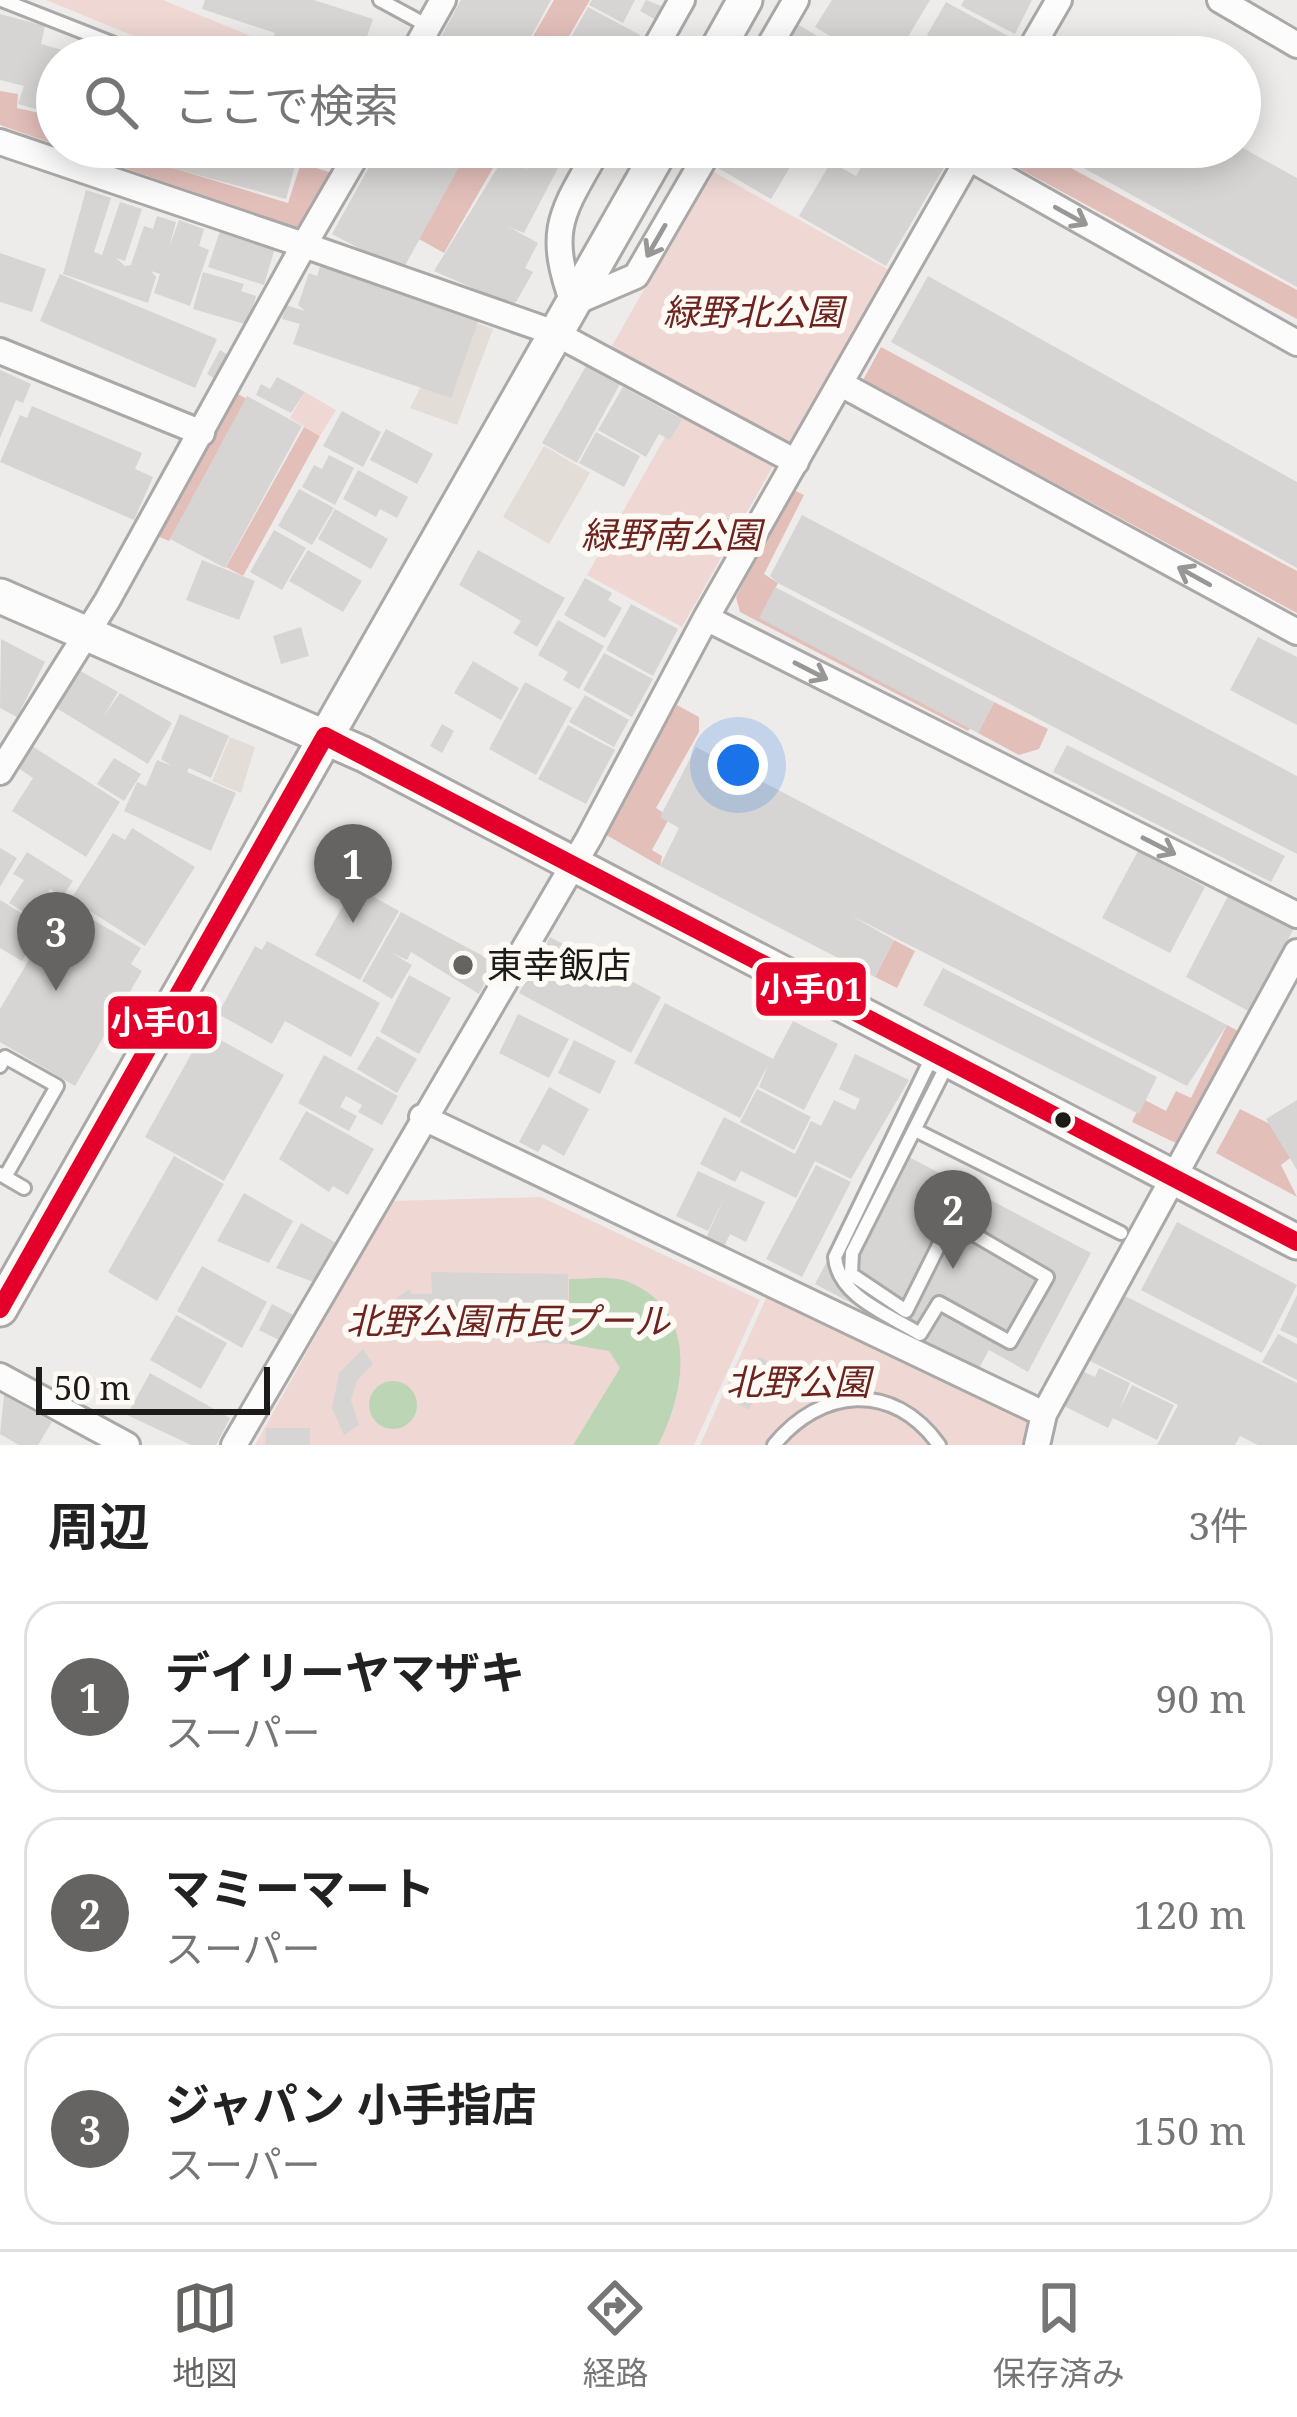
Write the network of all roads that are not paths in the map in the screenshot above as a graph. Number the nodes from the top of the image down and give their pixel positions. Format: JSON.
{"nodes":[{"id":1,"x":2,"y":0,"type":"edge"},
{"id":2,"x":380,"y":0,"type":"edge"},
{"id":3,"x":443,"y":0,"type":"edge"},
{"id":4,"x":682,"y":0,"type":"edge"},
{"id":5,"x":745,"y":0,"type":"edge"},
{"id":6,"x":796,"y":0,"type":"edge"},
{"id":7,"x":1059,"y":0,"type":"edge"},
{"id":8,"x":1220,"y":0,"type":"edge"},
{"id":9,"x":428,"y":26,"type":"junction"},
{"id":10,"x":94,"y":36,"type":"edge"},
{"id":11,"x":423,"y":36,"type":"edge"},
{"id":12,"x":662,"y":36,"type":"edge"},
{"id":13,"x":725,"y":36,"type":"edge"},
{"id":14,"x":775,"y":36,"type":"edge"},
{"id":15,"x":1039,"y":36,"type":"edge"},
{"id":16,"x":1297,"y":45,"type":"edge"},
{"id":17,"x":0,"y":142,"type":"edge"},
{"id":18,"x":36,"y":154,"type":"edge"},
{"id":19,"x":77,"y":168,"type":"edge"},
{"id":20,"x":349,"y":168,"type":"edge"},
{"id":21,"x":587,"y":168,"type":"edge"},
{"id":22,"x":650,"y":168,"type":"edge"},
{"id":23,"x":699,"y":168,"type":"edge"},
{"id":24,"x":963,"y":168,"type":"edge"},
{"id":25,"x":998,"y":168,"type":"edge"},
{"id":26,"x":304,"y":245,"type":"junction"},
{"id":27,"x":573,"y":304,"type":"junction"},
{"id":28,"x":555,"y":333,"type":"junction"},
{"id":29,"x":1297,"y":343,"type":"edge"},
{"id":30,"x":0,"y":351,"type":"edge"},
{"id":31,"x":841,"y":384,"type":"junction"},
{"id":32,"x":202,"y":433,"type":"junction"},
{"id":33,"x":796,"y":462,"type":"junction"},
{"id":34,"x":0,"y":596,"type":"edge"},
{"id":35,"x":706,"y":619,"type":"junction"},
{"id":36,"x":1297,"y":632,"type":"edge"},
{"id":37,"x":88,"y":634,"type":"junction"},
{"id":38,"x":325,"y":736,"type":"junction"},
{"id":39,"x":0,"y":772,"type":"edge"},
{"id":40,"x":573,"y":864,"type":"junction"},
{"id":41,"x":1297,"y":915,"type":"edge"},
{"id":42,"x":1297,"y":952,"type":"edge"},
{"id":43,"x":942,"y":1057,"type":"junction"},
{"id":44,"x":0,"y":1066,"type":"edge"},
{"id":45,"x":422,"y":1117,"type":"junction"},
{"id":46,"x":915,"y":1130,"type":"junction"},
{"id":47,"x":2,"y":1176,"type":"edge"},
{"id":48,"x":1171,"y":1176,"type":"junction"},
{"id":49,"x":23,"y":1188,"type":"dead end"},
{"id":50,"x":1121,"y":1233,"type":"dead end"},
{"id":51,"x":1297,"y":1242,"type":"edge"},
{"id":52,"x":0,"y":1309,"type":"edge"},
{"id":53,"x":0,"y":1376,"type":"edge"},
{"id":54,"x":1044,"y":1414,"type":"junction"},
{"id":55,"x":127,"y":1445,"type":"edge"},
{"id":56,"x":234,"y":1445,"type":"edge"},
{"id":57,"x":774,"y":1445,"type":"edge"},
{"id":58,"x":939,"y":1445,"type":"edge"},
{"id":59,"x":1037,"y":1445,"type":"edge"}],
"edges":[{"from":1,"to":10,"type":"lane"},
{"from":2,"to":9,"type":"lane"},
{"from":3,"to":9,"type":"street"},
{"from":4,"to":12,"type":"street"},
{"from":5,"to":13,"type":"street"},
{"from":6,"to":14,"type":"street"},
{"from":7,"to":15,"type":"street"},
{"from":8,"to":16,"type":"street"},
{"from":9,"to":11,"type":"street"},
{"from":17,"to":18,"type":"street"},
{"from":19,"to":26,"type":"street"},
{"from":20,"to":26,"type":"street"},
{"from":21,"to":27,"type":"street"},
{"from":22,"to":27,"type":"street"},
{"from":23,"to":27,"type":"street","one_way":true},
{"from":24,"to":31,"type":"street"},
{"from":25,"to":29,"type":"street","one_way":true},
{"from":26,"to":28,"type":"street"},
{"from":26,"to":32,"type":"street"},
{"from":27,"to":28,"type":"street"},
{"from":28,"to":33,"type":"street"},
{"from":28,"to":38,"type":"street"},
{"from":30,"to":32,"type":"street"},
{"from":31,"to":33,"type":"street"},
{"from":36,"to":31,"type":"street","one_way":true},
{"from":32,"to":37,"type":"street"},
{"from":33,"to":35,"type":"street"},
{"from":34,"to":37,"type":"street"},
{"from":35,"to":40,"type":"street"},
{"from":35,"to":41,"type":"street","one_way":true},
{"from":37,"to":38,"type":"street"},
{"from":37,"to":39,"type":"street"},
{"from":38,"to":40,"type":"street"},
{"from":38,"to":52,"type":"street"},
{"from":40,"to":43,"type":"street"},
{"from":40,"to":45,"type":"street"},
{"from":42,"to":48,"type":"street"},
{"from":43,"to":46,"type":"lane"},
{"from":43,"to":46,"type":"lane"},
{"from":43,"to":48,"type":"street"},
{"from":44,"to":47,"type":"lane"},
{"from":45,"to":54,"type":"street"},
{"from":45,"to":56,"type":"street"},
{"from":46,"to":50,"type":"lane"},
{"from":47,"to":49,"type":"lane"},
{"from":48,"to":51,"type":"street"},
{"from":48,"to":54,"type":"street"},
{"from":53,"to":55,"type":"street"},
{"from":54,"to":59,"type":"street"},
{"from":57,"to":58,"type":"lane"}]}
